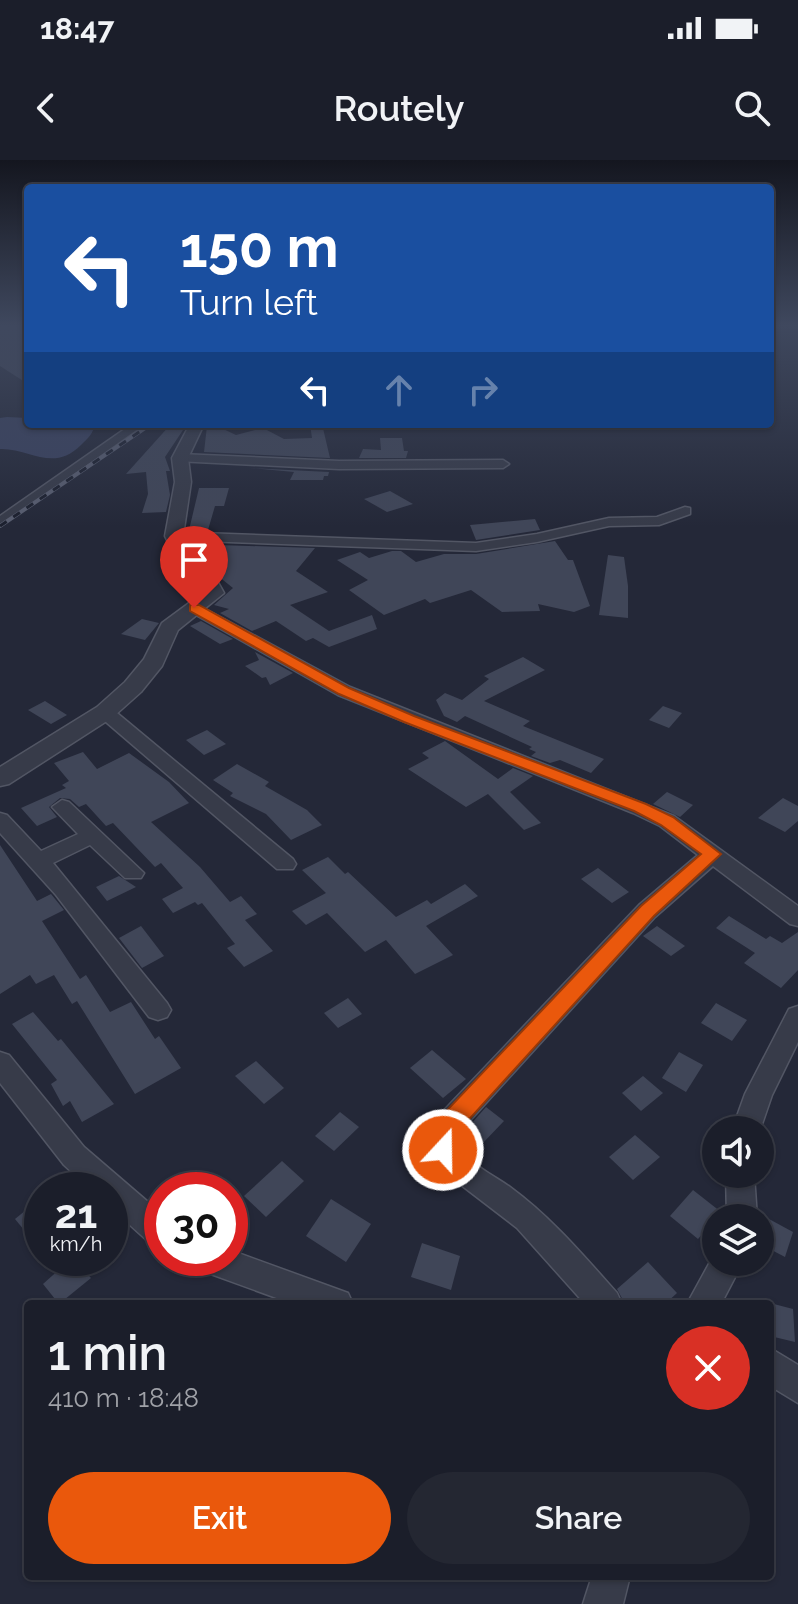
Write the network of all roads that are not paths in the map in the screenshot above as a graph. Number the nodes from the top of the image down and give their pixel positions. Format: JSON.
{"nodes":[{"id":1,"x":133,"y":428,"type":"edge"},
{"id":2,"x":195,"y":428,"type":"edge"},
{"id":3,"x":180,"y":458,"type":"junction"},
{"id":4,"x":503,"y":464,"type":"dead end"},
{"id":5,"x":685,"y":511,"type":"dead end"},
{"id":6,"x":0,"y":522,"type":"edge"},
{"id":7,"x":174,"y":536,"type":"junction"},
{"id":8,"x":194,"y":608,"type":"junction"},
{"id":9,"x":105,"y":712,"type":"junction"},
{"id":10,"x":0,"y":778,"type":"edge"},
{"id":11,"x":62,"y":807,"type":"dead end"},
{"id":12,"x":0,"y":820,"type":"edge"},
{"id":13,"x":91,"y":836,"type":"junction"},
{"id":14,"x":713,"y":854,"type":"junction"},
{"id":15,"x":39,"y":861,"type":"junction"},
{"id":16,"x":285,"y":864,"type":"dead end"},
{"id":17,"x":133,"y":873,"type":"dead end"},
{"id":18,"x":798,"y":918,"type":"edge"},
{"id":19,"x":158,"y":1010,"type":"dead end"},
{"id":20,"x":798,"y":1016,"type":"edge"},
{"id":21,"x":0,"y":1063,"type":"edge"},
{"id":22,"x":751,"y":1116,"type":"edge"},
{"id":23,"x":144,"y":1218,"type":"edge"},
{"id":24,"x":248,"y":1272,"type":"edge"},
{"id":25,"x":719,"y":1276,"type":"edge"},
{"id":26,"x":326,"y":1300,"type":"edge"},
{"id":27,"x":602,"y":1300,"type":"edge"},
{"id":28,"x":705,"y":1300,"type":"edge"},
{"id":29,"x":774,"y":1368,"type":"edge"},
{"id":30,"x":798,"y":1386,"type":"edge"},
{"id":31,"x":610,"y":1580,"type":"edge"},
{"id":32,"x":603,"y":1604,"type":"edge"}],
"edges":[{"from":1,"to":6,"type":"street"},
{"from":2,"to":3,"type":"street"},
{"from":3,"to":4,"type":"street"},
{"from":3,"to":7,"type":"street"},
{"from":5,"to":7,"type":"street"},
{"from":7,"to":8,"type":"street"},
{"from":8,"to":9,"type":"street"},
{"from":8,"to":14,"type":"street"},
{"from":9,"to":10,"type":"street"},
{"from":9,"to":16,"type":"street"},
{"from":11,"to":13,"type":"street"},
{"from":12,"to":15,"type":"street"},
{"from":13,"to":15,"type":"street"},
{"from":13,"to":17,"type":"street"},
{"from":14,"to":18,"type":"street"},
{"from":14,"to":27,"type":"street"},
{"from":15,"to":19,"type":"street"},
{"from":20,"to":22,"type":"street"},
{"from":21,"to":23,"type":"street"},
{"from":24,"to":26,"type":"street"},
{"from":25,"to":28,"type":"street"},
{"from":29,"to":30,"type":"street"},
{"from":31,"to":32,"type":"street"}]}
